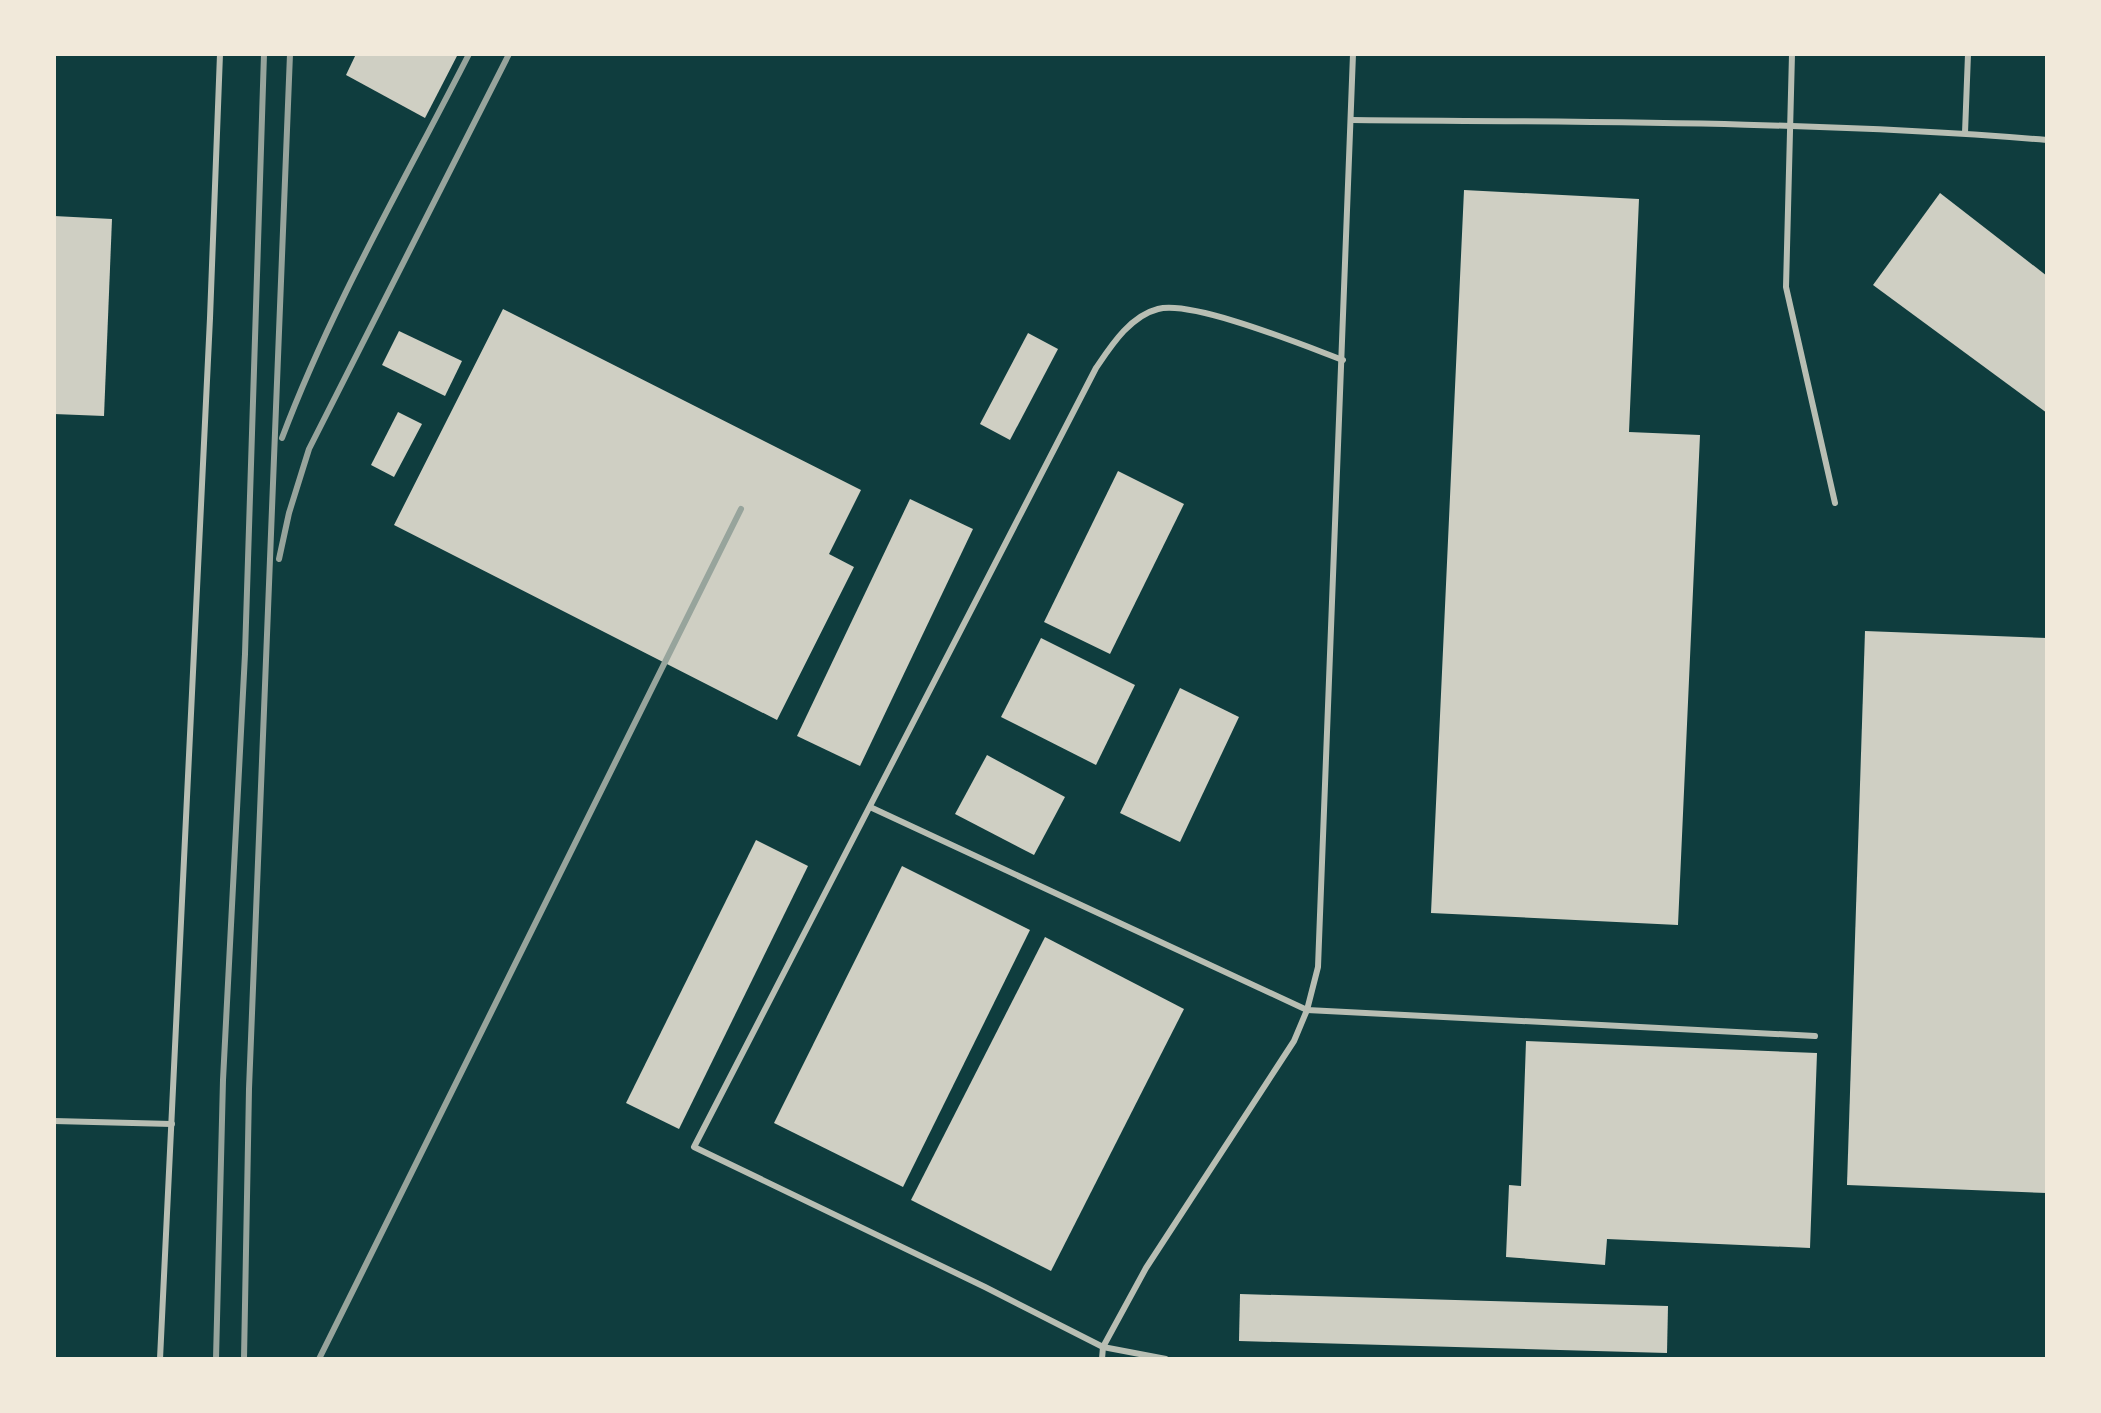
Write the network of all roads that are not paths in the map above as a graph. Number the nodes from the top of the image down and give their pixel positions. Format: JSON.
{"nodes":[{"id":1,"x":220,"y":54,"type":"edge"},
{"id":2,"x":1353,"y":54,"type":"edge"},
{"id":3,"x":1792,"y":54,"type":"edge"},
{"id":4,"x":1968,"y":54,"type":"edge"},
{"id":5,"x":1352,"y":120,"type":"junction"},
{"id":6,"x":1788,"y":127,"type":"junction"},
{"id":7,"x":1965,"y":133,"type":"junction"},
{"id":8,"x":2047,"y":140,"type":"edge"},
{"id":9,"x":1343,"y":360,"type":"junction"},
{"id":10,"x":1835,"y":503,"type":"dead end"},
{"id":11,"x":870,"y":807,"type":"junction"},
{"id":12,"x":1307,"y":1010,"type":"junction"},
{"id":13,"x":1815,"y":1036,"type":"dead end"},
{"id":14,"x":54,"y":1121,"type":"edge"},
{"id":15,"x":172,"y":1124,"type":"junction"},
{"id":16,"x":1103,"y":1347,"type":"junction"},
{"id":17,"x":160,"y":1359,"type":"edge"},
{"id":18,"x":1102,"y":1359,"type":"edge"},
{"id":19,"x":1166,"y":1359,"type":"edge"}],
"edges":[{"from":1,"to":15,"type":"lane"},
{"from":2,"to":5,"type":"lane"},
{"from":3,"to":6,"type":"lane"},
{"from":4,"to":7,"type":"lane"},
{"from":5,"to":6,"type":"lane"},
{"from":5,"to":9,"type":"lane"},
{"from":6,"to":7,"type":"lane"},
{"from":6,"to":10,"type":"lane"},
{"from":7,"to":8,"type":"lane"},
{"from":9,"to":11,"type":"lane"},
{"from":9,"to":12,"type":"lane"},
{"from":11,"to":12,"type":"lane"},
{"from":11,"to":16,"type":"lane"},
{"from":12,"to":13,"type":"lane"},
{"from":12,"to":16,"type":"lane"},
{"from":14,"to":15,"type":"lane"},
{"from":15,"to":17,"type":"lane"},
{"from":16,"to":18,"type":"lane"},
{"from":16,"to":19,"type":"lane"}]}
